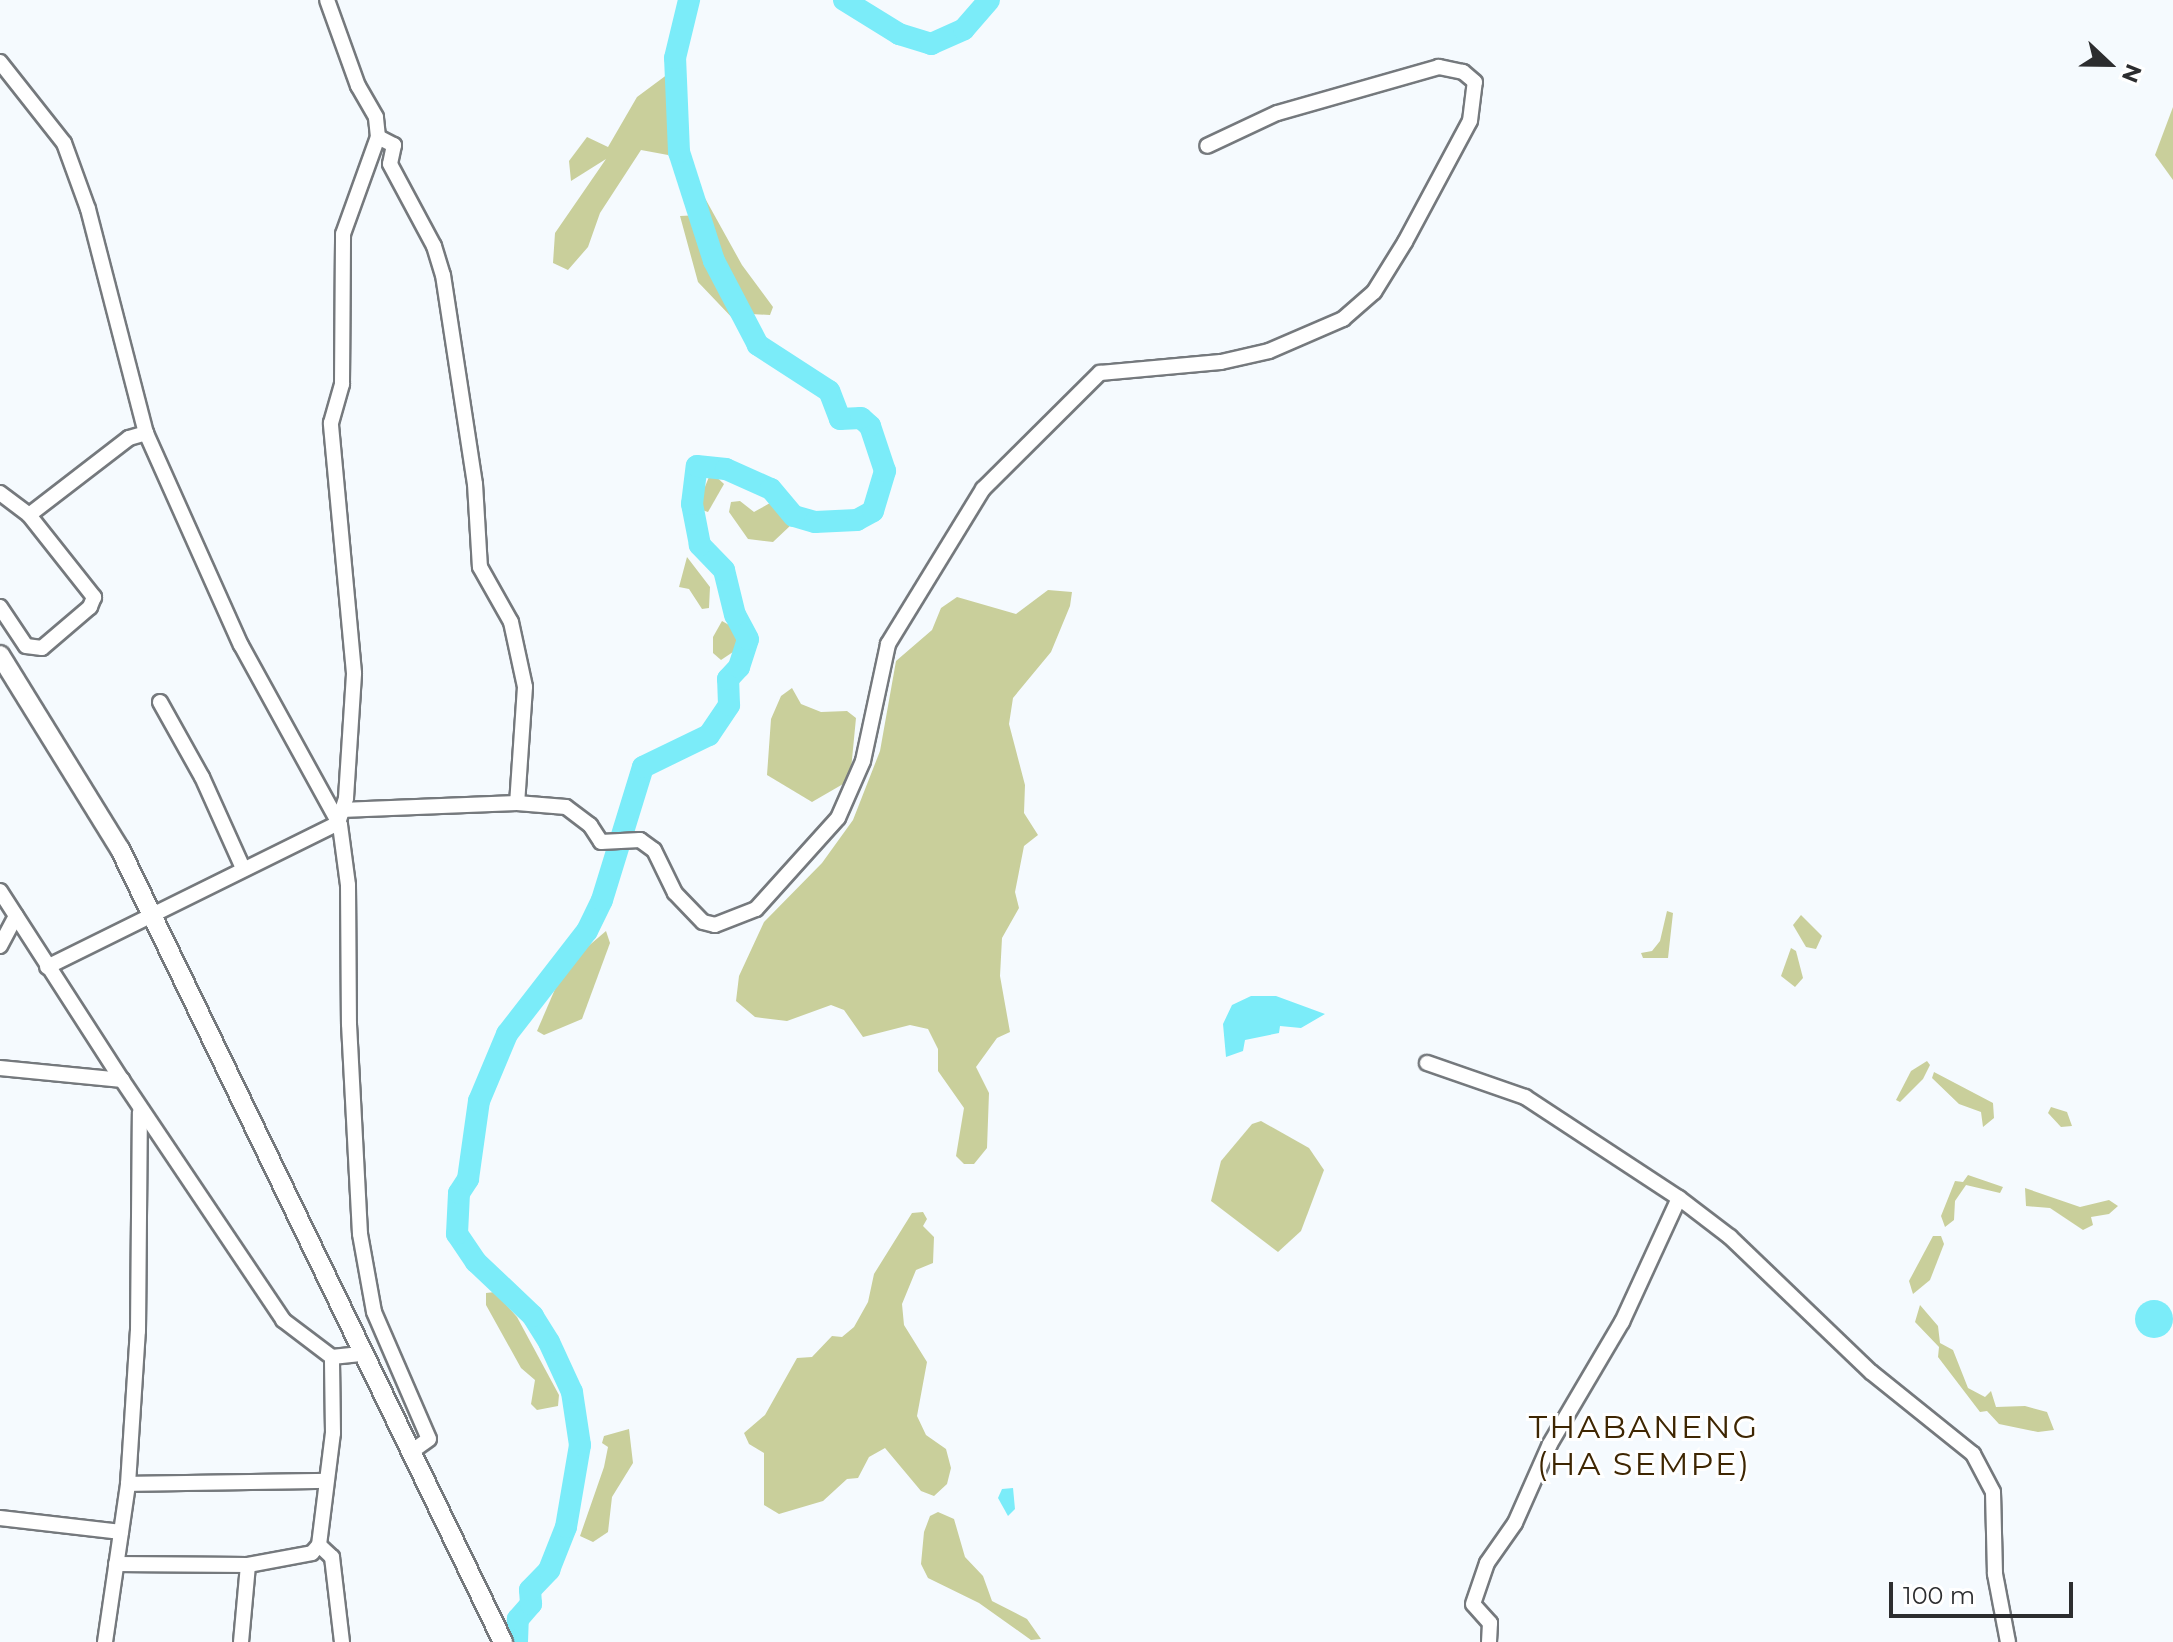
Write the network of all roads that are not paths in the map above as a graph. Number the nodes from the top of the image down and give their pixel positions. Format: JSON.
{"nodes":[{"id":1,"x":327,"y":0,"type":"edge"},
{"id":2,"x":0,"y":62,"type":"edge"},
{"id":3,"x":378,"y":137,"type":"junction"},
{"id":4,"x":1207,"y":146,"type":"dead end"},
{"id":5,"x":146,"y":433,"type":"junction"},
{"id":6,"x":0,"y":493,"type":"edge"},
{"id":7,"x":29,"y":515,"type":"junction"},
{"id":8,"x":0,"y":607,"type":"edge"},
{"id":9,"x":0,"y":655,"type":"edge"},
{"id":10,"x":160,"y":702,"type":"dead end"},
{"id":11,"x":517,"y":803,"type":"junction"},
{"id":12,"x":340,"y":817,"type":"junction"},
{"id":13,"x":242,"y":866,"type":"junction"},
{"id":14,"x":0,"y":891,"type":"edge"},
{"id":15,"x":150,"y":914,"type":"junction"},
{"id":16,"x":16,"y":916,"type":"junction"},
{"id":17,"x":0,"y":946,"type":"edge"},
{"id":18,"x":47,"y":967,"type":"junction"},
{"id":19,"x":1427,"y":1063,"type":"dead end"},
{"id":20,"x":0,"y":1068,"type":"edge"},
{"id":21,"x":122,"y":1080,"type":"junction"},
{"id":22,"x":140,"y":1112,"type":"junction"},
{"id":23,"x":1679,"y":1198,"type":"junction"},
{"id":24,"x":363,"y":1354,"type":"junction"},
{"id":25,"x":332,"y":1357,"type":"junction"},
{"id":26,"x":411,"y":1452,"type":"junction"},
{"id":27,"x":325,"y":1481,"type":"junction"},
{"id":28,"x":128,"y":1484,"type":"junction"},
{"id":29,"x":0,"y":1518,"type":"edge"},
{"id":30,"x":121,"y":1532,"type":"junction"},
{"id":31,"x":319,"y":1545,"type":"junction"},
{"id":32,"x":116,"y":1564,"type":"junction"},
{"id":33,"x":248,"y":1565,"type":"junction"},
{"id":34,"x":502,"y":1640,"type":"edge"},
{"id":35,"x":105,"y":1642,"type":"edge"},
{"id":36,"x":241,"y":1642,"type":"edge"},
{"id":37,"x":342,"y":1642,"type":"edge"},
{"id":38,"x":1489,"y":1642,"type":"edge"},
{"id":39,"x":2008,"y":1642,"type":"edge"}],
"edges":[{"from":1,"to":3,"type":"street"},
{"from":2,"to":5,"type":"street"},
{"from":3,"to":11,"type":"street"},
{"from":3,"to":12,"type":"street"},
{"from":4,"to":11,"type":"street"},
{"from":5,"to":7,"type":"street"},
{"from":5,"to":12,"type":"street"},
{"from":6,"to":7,"type":"street"},
{"from":7,"to":8,"type":"street"},
{"from":9,"to":15,"type":"main road"},
{"from":10,"to":13,"type":"street"},
{"from":11,"to":12,"type":"street"},
{"from":12,"to":13,"type":"street"},
{"from":12,"to":26,"type":"street"},
{"from":13,"to":15,"type":"street"},
{"from":14,"to":16,"type":"street"},
{"from":15,"to":18,"type":"street"},
{"from":15,"to":24,"type":"main road"},
{"from":16,"to":17,"type":"street"},
{"from":16,"to":18,"type":"street"},
{"from":18,"to":21,"type":"street"},
{"from":19,"to":23,"type":"street"},
{"from":20,"to":21,"type":"street"},
{"from":21,"to":22,"type":"street"},
{"from":22,"to":25,"type":"street"},
{"from":22,"to":28,"type":"street"},
{"from":23,"to":38,"type":"street"},
{"from":23,"to":39,"type":"street"},
{"from":24,"to":25,"type":"street"},
{"from":24,"to":26,"type":"main road"},
{"from":25,"to":27,"type":"street"},
{"from":26,"to":34,"type":"main road"},
{"from":27,"to":28,"type":"street"},
{"from":27,"to":31,"type":"street"},
{"from":28,"to":30,"type":"street"},
{"from":29,"to":30,"type":"street"},
{"from":30,"to":32,"type":"street"},
{"from":31,"to":33,"type":"street"},
{"from":31,"to":37,"type":"street"},
{"from":32,"to":33,"type":"street"},
{"from":32,"to":35,"type":"street"},
{"from":33,"to":36,"type":"street"}]}
